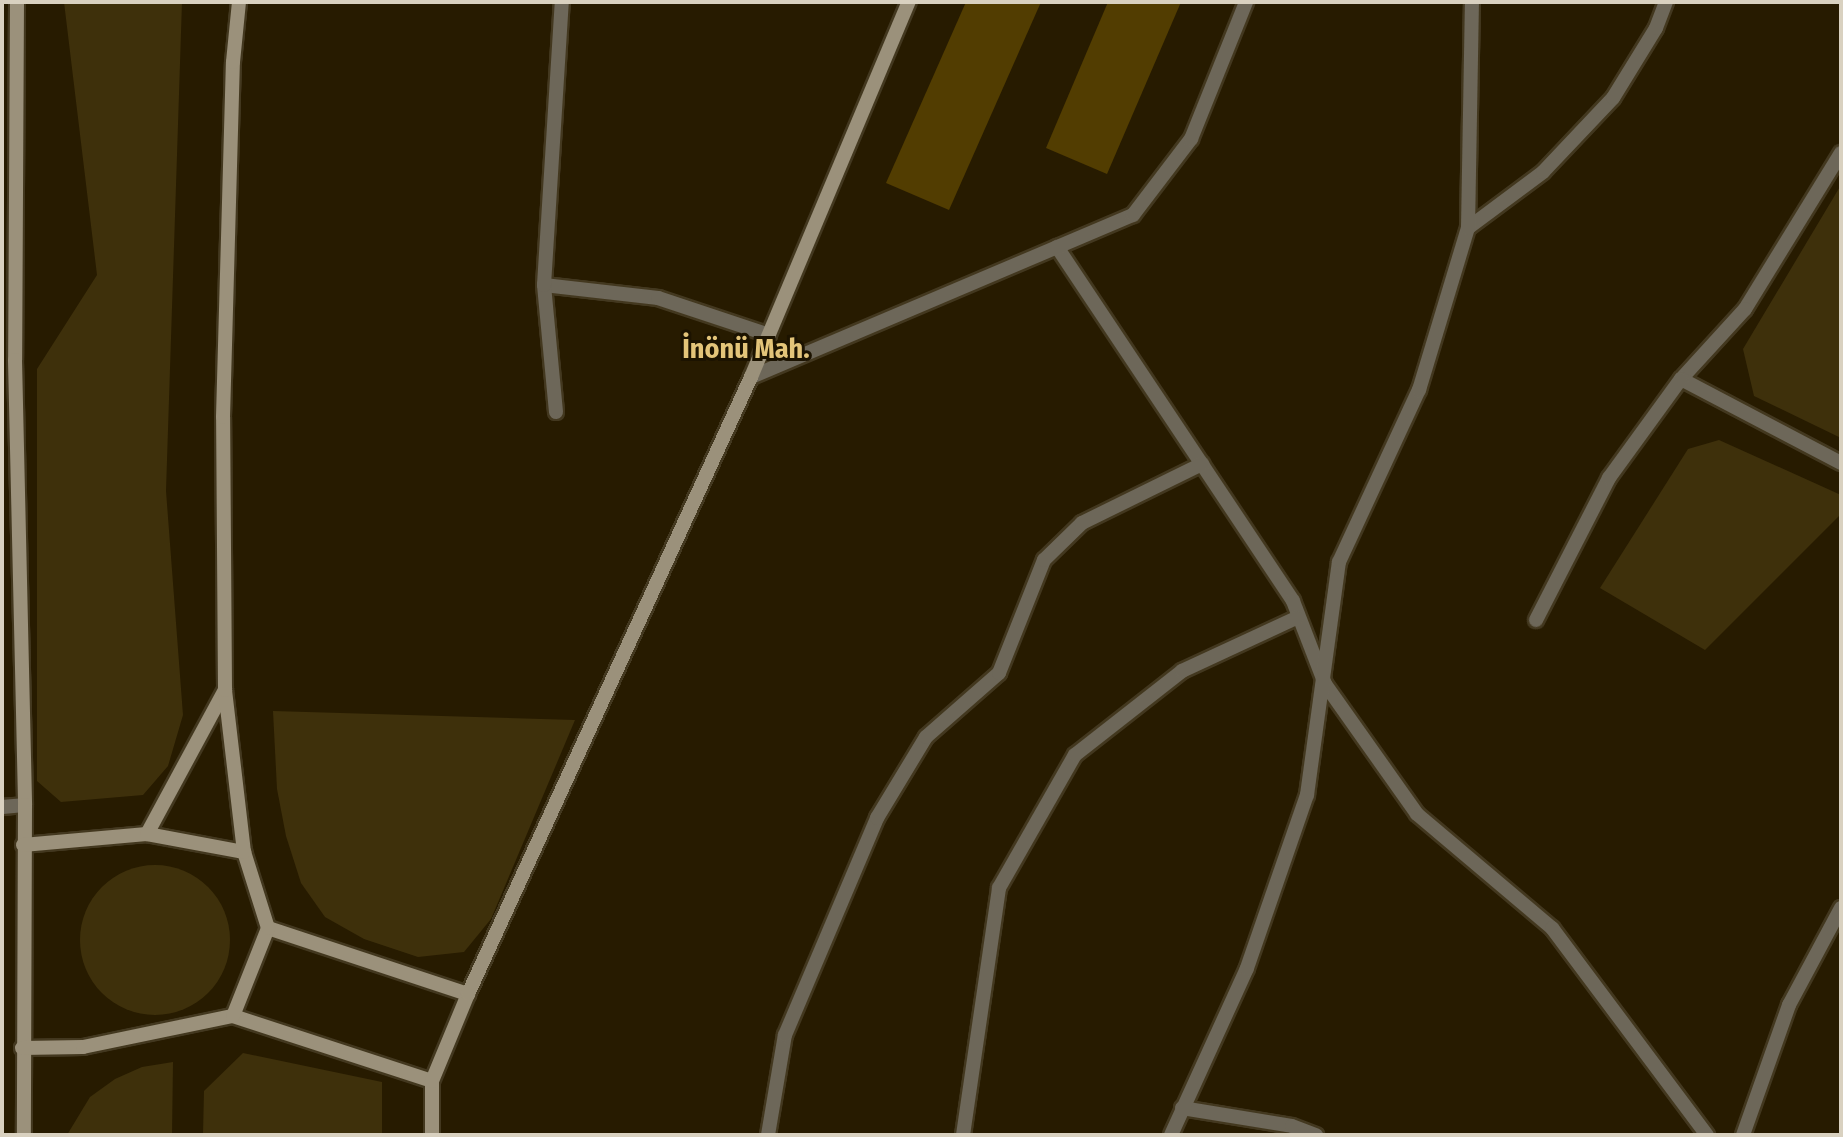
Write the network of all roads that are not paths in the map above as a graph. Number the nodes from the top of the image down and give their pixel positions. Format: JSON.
{"nodes":[{"id":1,"x":17,"y":2,"type":"edge"},
{"id":2,"x":239,"y":2,"type":"edge"},
{"id":3,"x":562,"y":2,"type":"edge"},
{"id":4,"x":909,"y":2,"type":"edge"},
{"id":5,"x":1246,"y":2,"type":"edge"},
{"id":6,"x":1472,"y":2,"type":"edge"},
{"id":7,"x":1666,"y":2,"type":"edge"},
{"id":8,"x":1841,"y":153,"type":"edge"},
{"id":9,"x":1468,"y":228,"type":"junction"},
{"id":10,"x":1057,"y":247,"type":"junction"},
{"id":11,"x":544,"y":285,"type":"junction"},
{"id":12,"x":769,"y":335,"type":"junction"},
{"id":13,"x":8,"y":359,"type":"edge"},
{"id":14,"x":751,"y":377,"type":"junction"},
{"id":15,"x":1681,"y":379,"type":"junction"},
{"id":16,"x":556,"y":412,"type":"dead end"},
{"id":17,"x":1841,"y":463,"type":"edge"},
{"id":18,"x":1202,"y":464,"type":"junction"},
{"id":19,"x":1296,"y":618,"type":"junction"},
{"id":20,"x":1536,"y":620,"type":"dead end"},
{"id":21,"x":1325,"y":684,"type":"junction"},
{"id":22,"x":225,"y":691,"type":"junction"},
{"id":23,"x":25,"y":805,"type":"junction"},
{"id":24,"x":2,"y":807,"type":"edge"},
{"id":25,"x":147,"y":834,"type":"junction"},
{"id":26,"x":23,"y":845,"type":"junction"},
{"id":27,"x":244,"y":852,"type":"junction"},
{"id":28,"x":1841,"y":908,"type":"edge"},
{"id":29,"x":268,"y":928,"type":"junction"},
{"id":30,"x":468,"y":994,"type":"junction"},
{"id":31,"x":233,"y":1016,"type":"junction"},
{"id":32,"x":22,"y":1048,"type":"junction"},
{"id":33,"x":432,"y":1082,"type":"junction"},
{"id":34,"x":1182,"y":1108,"type":"junction"},
{"id":35,"x":24,"y":1135,"type":"edge"},
{"id":36,"x":432,"y":1135,"type":"edge"},
{"id":37,"x":768,"y":1135,"type":"edge"},
{"id":38,"x":963,"y":1135,"type":"edge"},
{"id":39,"x":1171,"y":1135,"type":"edge"},
{"id":40,"x":1317,"y":1135,"type":"edge"},
{"id":41,"x":1707,"y":1135,"type":"edge"},
{"id":42,"x":1743,"y":1135,"type":"edge"}],
"edges":[{"from":1,"to":13,"type":"street"},
{"from":2,"to":22,"type":"street"},
{"from":3,"to":11,"type":"street"},
{"from":4,"to":12,"type":"street"},
{"from":5,"to":10,"type":"street"},
{"from":6,"to":9,"type":"street"},
{"from":7,"to":9,"type":"street"},
{"from":8,"to":15,"type":"street"},
{"from":9,"to":21,"type":"street"},
{"from":10,"to":14,"type":"street"},
{"from":10,"to":18,"type":"street"},
{"from":11,"to":12,"type":"street"},
{"from":11,"to":16,"type":"street"},
{"from":12,"to":14,"type":"street"},
{"from":13,"to":23,"type":"street"},
{"from":14,"to":30,"type":"street"},
{"from":15,"to":17,"type":"street"},
{"from":15,"to":20,"type":"street"},
{"from":18,"to":19,"type":"street"},
{"from":18,"to":37,"type":"street"},
{"from":19,"to":21,"type":"street"},
{"from":19,"to":38,"type":"street"},
{"from":21,"to":34,"type":"street"},
{"from":21,"to":41,"type":"street"},
{"from":22,"to":25,"type":"street"},
{"from":22,"to":27,"type":"street"},
{"from":23,"to":24,"type":"street"},
{"from":23,"to":26,"type":"street"},
{"from":25,"to":26,"type":"street"},
{"from":25,"to":27,"type":"street"},
{"from":26,"to":32,"type":"street"},
{"from":27,"to":29,"type":"street"},
{"from":28,"to":42,"type":"street"},
{"from":29,"to":30,"type":"street"},
{"from":29,"to":31,"type":"street"},
{"from":30,"to":33,"type":"street"},
{"from":31,"to":32,"type":"street"},
{"from":31,"to":33,"type":"street"},
{"from":32,"to":35,"type":"street"},
{"from":33,"to":36,"type":"street"},
{"from":34,"to":39,"type":"street"},
{"from":34,"to":40,"type":"street"}]}
